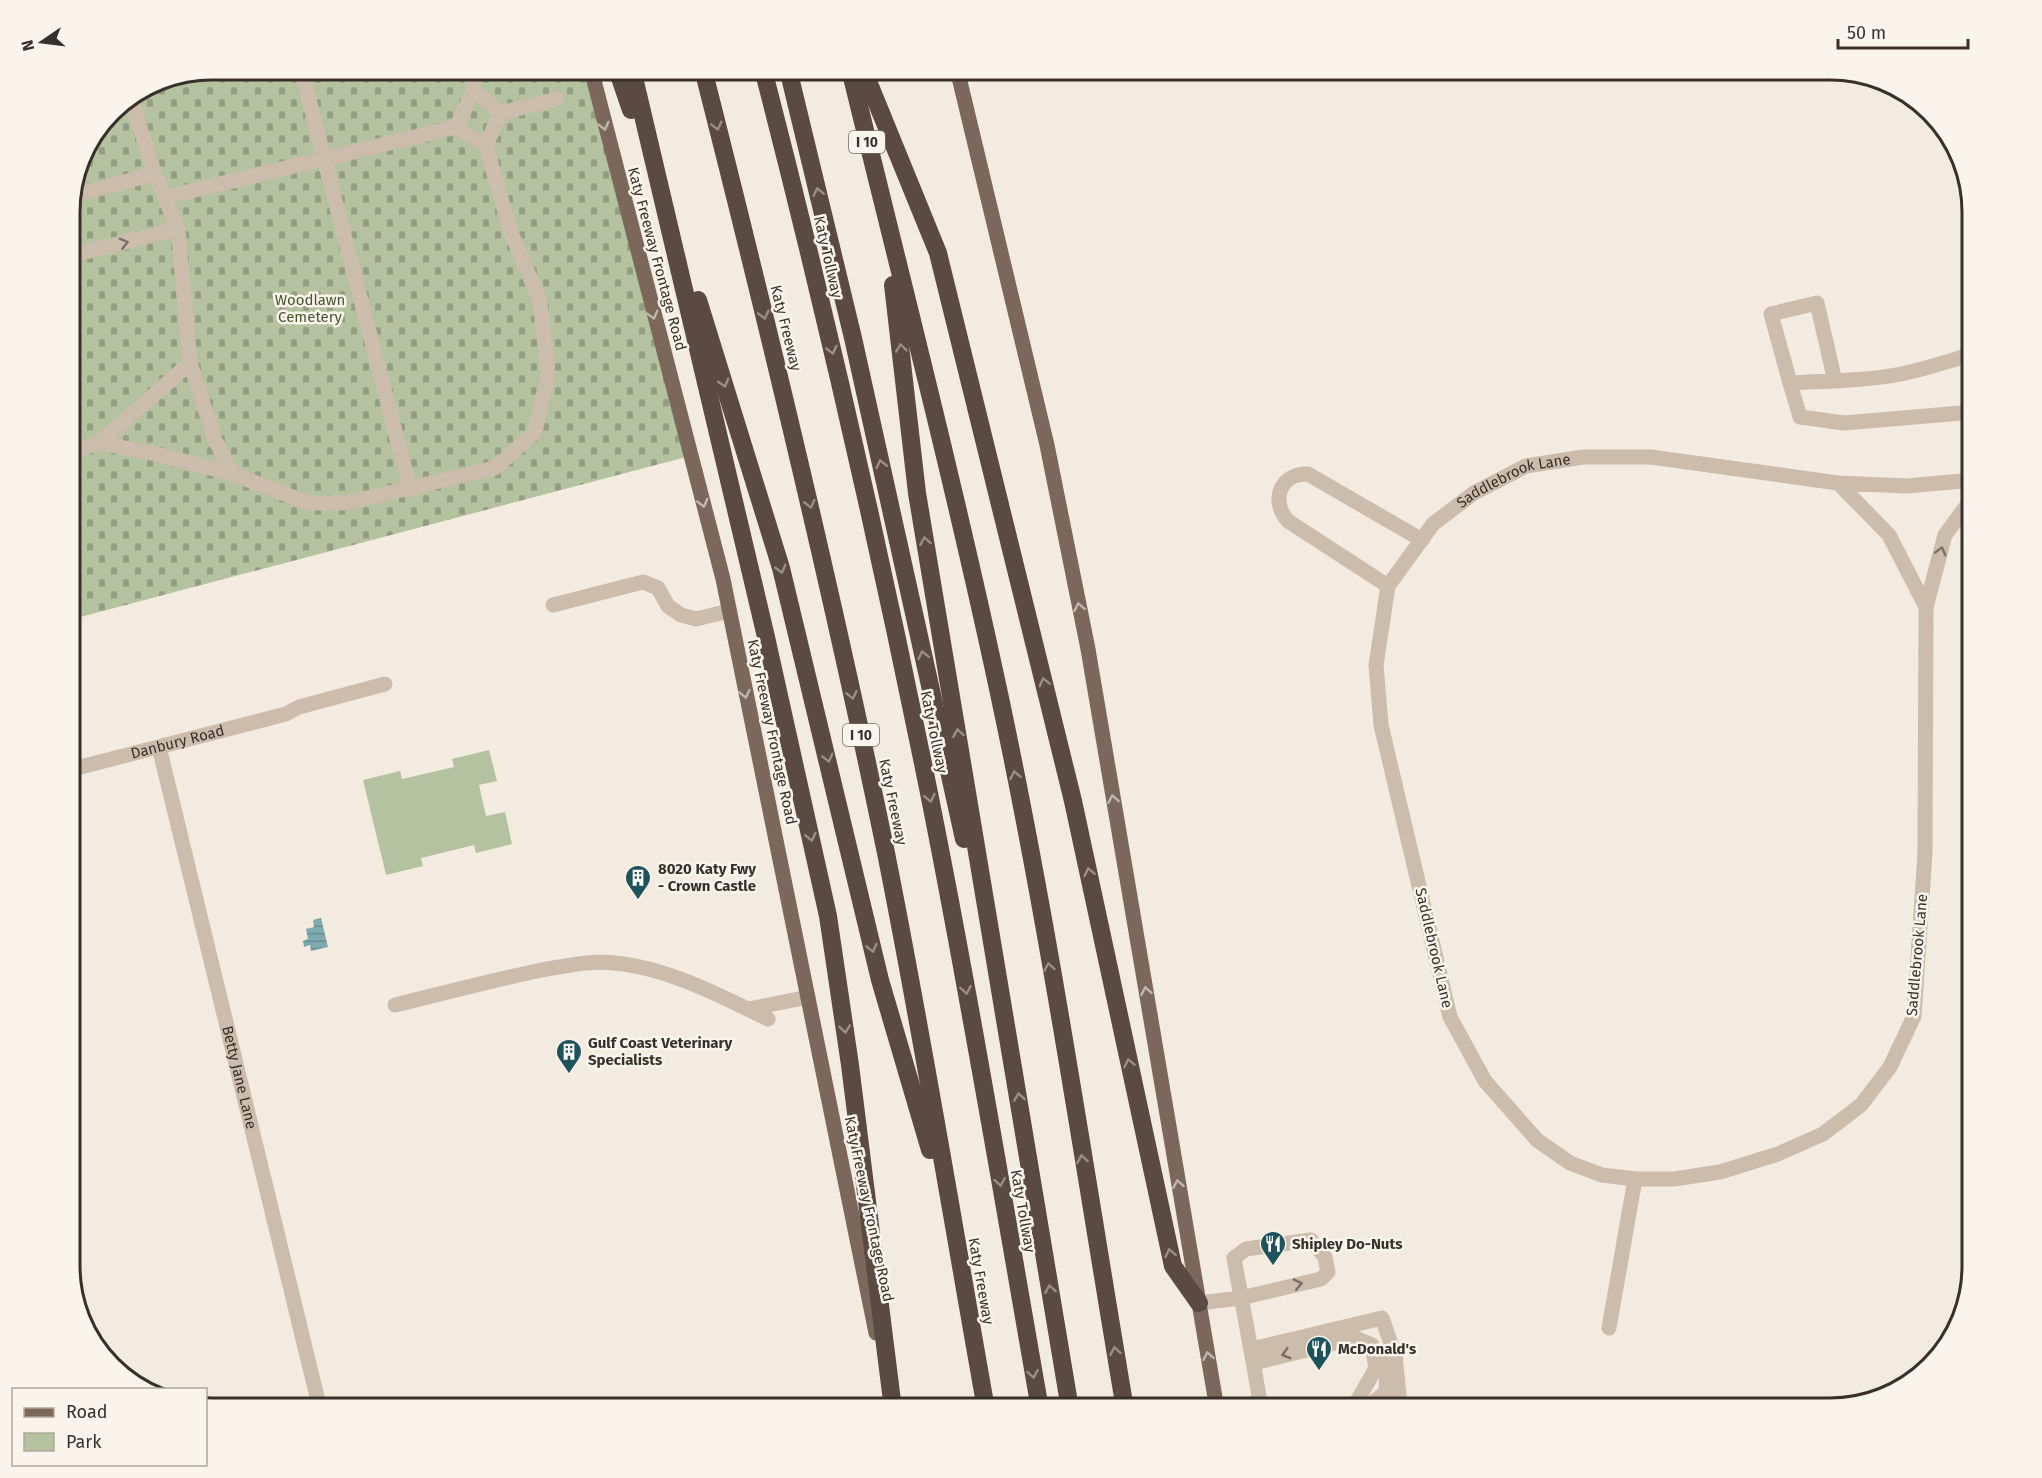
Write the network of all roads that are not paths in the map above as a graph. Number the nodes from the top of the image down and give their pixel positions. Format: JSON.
{"nodes":[{"id":1,"x":304,"y":80,"type":"edge"},
{"id":2,"x":472,"y":80,"type":"edge"},
{"id":3,"x":594,"y":80,"type":"edge"},
{"id":4,"x":620,"y":80,"type":"edge"},
{"id":5,"x":635,"y":80,"type":"edge"},
{"id":6,"x":705,"y":80,"type":"edge"},
{"id":7,"x":766,"y":80,"type":"edge"},
{"id":8,"x":791,"y":80,"type":"edge"},
{"id":9,"x":852,"y":80,"type":"edge"},
{"id":10,"x":867,"y":80,"type":"edge"},
{"id":11,"x":960,"y":80,"type":"edge"},
{"id":12,"x":474,"y":90,"type":"junction"},
{"id":13,"x":557,"y":99,"type":"dead end"},
{"id":14,"x":133,"y":106,"type":"edge"},
{"id":15,"x":500,"y":113,"type":"junction"},
{"id":16,"x":456,"y":127,"type":"junction"},
{"id":17,"x":486,"y":146,"type":"junction"},
{"id":18,"x":325,"y":159,"type":"junction"},
{"id":19,"x":155,"y":174,"type":"junction"},
{"id":20,"x":81,"y":193,"type":"edge"},
{"id":21,"x":166,"y":197,"type":"junction"},
{"id":22,"x":885,"y":214,"type":"junction"},
{"id":23,"x":178,"y":229,"type":"junction"},
{"id":24,"x":80,"y":253,"type":"edge"},
{"id":25,"x":1962,"y":357,"type":"edge"},
{"id":26,"x":190,"y":363,"type":"junction"},
{"id":27,"x":1835,"y":381,"type":"junction"},
{"id":28,"x":1790,"y":382,"type":"junction"},
{"id":29,"x":1962,"y":413,"type":"edge"},
{"id":30,"x":99,"y":443,"type":"junction"},
{"id":31,"x":80,"y":449,"type":"edge"},
{"id":32,"x":233,"y":474,"type":"junction"},
{"id":33,"x":1962,"y":481,"type":"edge"},
{"id":34,"x":1838,"y":483,"type":"junction"},
{"id":35,"x":410,"y":489,"type":"junction"},
{"id":36,"x":1962,"y":512,"type":"edge"},
{"id":37,"x":1422,"y":540,"type":"junction"},
{"id":38,"x":1388,"y":586,"type":"junction"},
{"id":39,"x":553,"y":605,"type":"dead end"},
{"id":40,"x":1926,"y":608,"type":"junction"},
{"id":41,"x":729,"y":611,"type":"junction"},
{"id":42,"x":385,"y":684,"type":"dead end"},
{"id":43,"x":159,"y":747,"type":"junction"},
{"id":44,"x":80,"y":767,"type":"edge"},
{"id":45,"x":808,"y":997,"type":"junction"},
{"id":46,"x":395,"y":1005,"type":"dead end"},
{"id":47,"x":749,"y":1009,"type":"junction"},
{"id":48,"x":768,"y":1019,"type":"dead end"},
{"id":49,"x":1012,"y":1060,"type":"junction"},
{"id":50,"x":1635,"y":1179,"type":"junction"},
{"id":51,"x":954,"y":1231,"type":"junction"},
{"id":52,"x":1241,"y":1298,"type":"junction"},
{"id":53,"x":1199,"y":1303,"type":"junction"},
{"id":54,"x":1609,"y":1328,"type":"dead end"},
{"id":55,"x":1253,"y":1356,"type":"junction"},
{"id":56,"x":318,"y":1399,"type":"edge"},
{"id":57,"x":890,"y":1399,"type":"edge"},
{"id":58,"x":891,"y":1399,"type":"edge"},
{"id":59,"x":984,"y":1399,"type":"edge"},
{"id":60,"x":1038,"y":1399,"type":"edge"},
{"id":61,"x":1068,"y":1399,"type":"edge"},
{"id":62,"x":1123,"y":1399,"type":"edge"},
{"id":63,"x":1215,"y":1399,"type":"edge"},
{"id":64,"x":1259,"y":1399,"type":"edge"},
{"id":65,"x":1358,"y":1399,"type":"edge"},
{"id":66,"x":1394,"y":1399,"type":"edge"}],
"edges":[{"from":1,"to":18,"type":"street"},
{"from":2,"to":12,"type":"street"},
{"from":3,"to":41,"type":"main road","name":"Katy Freeway Frontage Road","one_way":true},
{"from":4,"to":51,"type":"highway","one_way":true},
{"from":5,"to":58,"type":"highway","one_way":true},
{"from":6,"to":51,"type":"highway","name":"Katy Freeway","number":"I 10","one_way":true},
{"from":7,"to":60,"type":"highway","name":"Katy Tollway","one_way":true},
{"from":49,"to":8,"type":"highway","one_way":true},
{"from":9,"to":22,"type":"highway","number":"I 10"},
{"from":53,"to":10,"type":"highway","one_way":true},
{"from":53,"to":11,"type":"main road","one_way":true},
{"from":12,"to":15,"type":"street"},
{"from":12,"to":16,"type":"street"},
{"from":13,"to":15,"type":"street"},
{"from":14,"to":19,"type":"street"},
{"from":15,"to":17,"type":"street"},
{"from":16,"to":17,"type":"street"},
{"from":16,"to":18,"type":"street"},
{"from":17,"to":35,"type":"street"},
{"from":18,"to":21,"type":"street"},
{"from":18,"to":35,"type":"street"},
{"from":19,"to":20,"type":"street"},
{"from":19,"to":21,"type":"street"},
{"from":21,"to":23,"type":"street"},
{"from":49,"to":22,"type":"highway","one_way":true},
{"from":62,"to":22,"type":"highway","number":"I 10","one_way":true},
{"from":24,"to":23,"type":"street","one_way":true},
{"from":23,"to":26,"type":"street"},
{"from":25,"to":27,"type":"street"},
{"from":26,"to":30,"type":"street"},
{"from":26,"to":32,"type":"street"},
{"from":27,"to":28,"type":"street"},
{"from":27,"to":28,"type":"street"},
{"from":28,"to":29,"type":"street"},
{"from":30,"to":31,"type":"street"},
{"from":30,"to":32,"type":"street"},
{"from":32,"to":35,"type":"street"},
{"from":33,"to":34,"type":"street","name":"Saddlebrook Lane"},
{"from":34,"to":37,"type":"street","name":"Saddlebrook Lane"},
{"from":34,"to":40,"type":"street","name":"Saddlebrook Lane"},
{"from":40,"to":36,"type":"street","name":"Saddlebrook Lane","one_way":true},
{"from":37,"to":38,"type":"street","name":"Saddlebrook Lane"},
{"from":37,"to":38,"type":"street"},
{"from":38,"to":50,"type":"street","name":"Saddlebrook Lane"},
{"from":39,"to":41,"type":"street"},
{"from":40,"to":50,"type":"street","name":"Saddlebrook Lane"},
{"from":41,"to":45,"type":"main road","name":"Katy Freeway Frontage Road","one_way":true},
{"from":42,"to":43,"type":"street","name":"Danbury Road"},
{"from":43,"to":44,"type":"street","name":"Danbury Road"},
{"from":43,"to":56,"type":"street","name":"Betty Jane Lane"},
{"from":45,"to":47,"type":"street"},
{"from":45,"to":57,"type":"main road","name":"Katy Freeway Frontage Road"},
{"from":46,"to":47,"type":"street"},
{"from":47,"to":48,"type":"street"},
{"from":61,"to":49,"type":"highway","name":"Katy Tollway","one_way":true},
{"from":50,"to":54,"type":"street"},
{"from":51,"to":59,"type":"highway","name":"Katy Freeway","number":"I 10"},
{"from":52,"to":52,"type":"street","one_way":true},
{"from":52,"to":53,"type":"street"},
{"from":52,"to":55,"type":"street"},
{"from":63,"to":53,"type":"main road","one_way":true},
{"from":55,"to":64,"type":"street"},
{"from":65,"to":55,"type":"street","one_way":true},
{"from":55,"to":66,"type":"street"}]}
